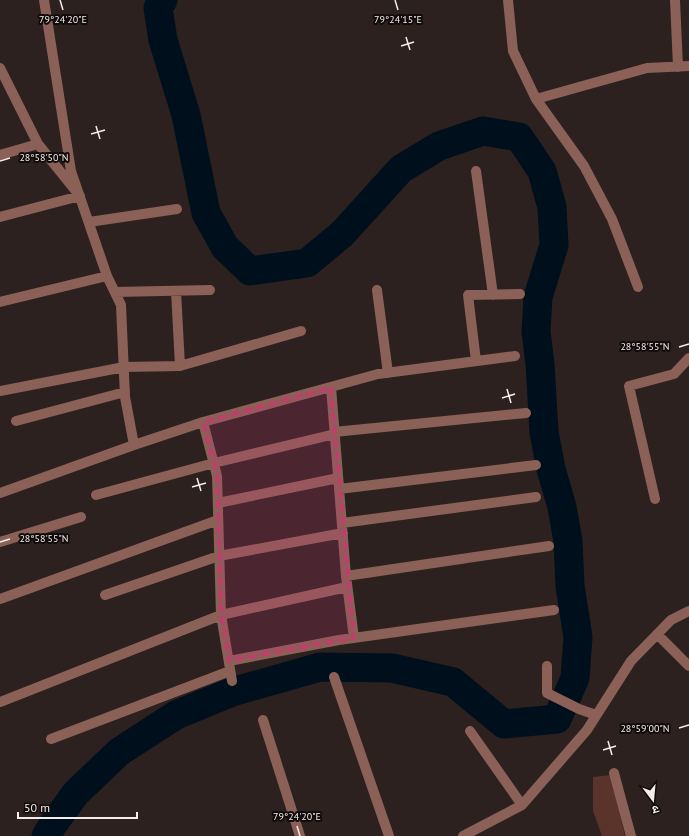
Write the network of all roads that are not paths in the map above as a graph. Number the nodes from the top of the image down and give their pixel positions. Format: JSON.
{"nodes":[{"id":1,"x":44,"y":0,"type":"edge"},
{"id":2,"x":508,"y":0,"type":"edge"},
{"id":3,"x":675,"y":0,"type":"edge"},
{"id":4,"x":689,"y":66,"type":"edge"},
{"id":5,"x":678,"y":67,"type":"junction"},
{"id":6,"x":0,"y":68,"type":"edge"},
{"id":7,"x":536,"y":98,"type":"junction"},
{"id":8,"x":38,"y":144,"type":"junction"},
{"id":9,"x":0,"y":155,"type":"edge"},
{"id":10,"x":476,"y":171,"type":"dead end"},
{"id":11,"x":80,"y":196,"type":"junction"},
{"id":12,"x":177,"y":209,"type":"dead end"},
{"id":13,"x":0,"y":216,"type":"edge"},
{"id":14,"x":88,"y":222,"type":"junction"},
{"id":15,"x":107,"y":276,"type":"junction"},
{"id":16,"x":638,"y":287,"type":"dead end"},
{"id":17,"x":210,"y":290,"type":"dead end"},
{"id":18,"x":377,"y":290,"type":"dead end"},
{"id":19,"x":176,"y":291,"type":"junction"},
{"id":20,"x":114,"y":292,"type":"junction"},
{"id":21,"x":520,"y":294,"type":"dead end"},
{"id":22,"x":493,"y":295,"type":"junction"},
{"id":23,"x":0,"y":302,"type":"edge"},
{"id":24,"x":301,"y":331,"type":"dead end"},
{"id":25,"x":515,"y":356,"type":"dead end"},
{"id":26,"x":689,"y":358,"type":"edge"},
{"id":27,"x":476,"y":361,"type":"junction"},
{"id":28,"x":180,"y":366,"type":"junction"},
{"id":29,"x":124,"y":367,"type":"junction"},
{"id":30,"x":388,"y":372,"type":"junction"},
{"id":31,"x":330,"y":387,"type":"junction"},
{"id":32,"x":0,"y":391,"type":"edge"},
{"id":33,"x":125,"y":392,"type":"junction"},
{"id":34,"x":526,"y":413,"type":"dead end"},
{"id":35,"x":16,"y":421,"type":"dead end"},
{"id":36,"x":203,"y":422,"type":"junction"},
{"id":37,"x":334,"y":433,"type":"junction"},
{"id":38,"x":134,"y":445,"type":"junction"},
{"id":39,"x":214,"y":463,"type":"junction"},
{"id":40,"x":536,"y":465,"type":"dead end"},
{"id":41,"x":338,"y":478,"type":"junction"},
{"id":42,"x":339,"y":489,"type":"junction"},
{"id":43,"x":0,"y":493,"type":"edge"},
{"id":44,"x":96,"y":495,"type":"dead end"},
{"id":45,"x":536,"y":497,"type":"dead end"},
{"id":46,"x":655,"y":499,"type":"dead end"},
{"id":47,"x":218,"y":503,"type":"junction"},
{"id":48,"x":81,"y":517,"type":"dead end"},
{"id":49,"x":218,"y":520,"type":"junction"},
{"id":50,"x":342,"y":528,"type":"junction"},
{"id":51,"x":0,"y":542,"type":"edge"},
{"id":52,"x":549,"y":546,"type":"dead end"},
{"id":53,"x":219,"y":556,"type":"junction"},
{"id":54,"x":347,"y":582,"type":"junction"},
{"id":55,"x":105,"y":595,"type":"dead end"},
{"id":56,"x":0,"y":600,"type":"edge"},
{"id":57,"x":554,"y":610,"type":"dead end"},
{"id":58,"x":689,"y":611,"type":"edge"},
{"id":59,"x":221,"y":615,"type":"junction"},
{"id":60,"x":657,"y":634,"type":"junction"},
{"id":61,"x":354,"y":638,"type":"junction"},
{"id":62,"x":229,"y":666,"type":"junction"},
{"id":63,"x":548,"y":666,"type":"dead end"},
{"id":64,"x":689,"y":666,"type":"edge"},
{"id":65,"x":334,"y":677,"type":"dead end"},
{"id":66,"x":232,"y":681,"type":"dead end"},
{"id":67,"x":0,"y":702,"type":"edge"},
{"id":68,"x":596,"y":716,"type":"junction"},
{"id":69,"x":263,"y":720,"type":"dead end"},
{"id":70,"x":470,"y":732,"type":"dead end"},
{"id":71,"x":51,"y":739,"type":"dead end"},
{"id":72,"x":614,"y":773,"type":"dead end"},
{"id":73,"x":522,"y":805,"type":"junction"},
{"id":74,"x":300,"y":836,"type":"edge"},
{"id":75,"x":389,"y":836,"type":"edge"},
{"id":76,"x":464,"y":836,"type":"edge"},
{"id":77,"x":631,"y":836,"type":"edge"}],
"edges":[{"from":1,"to":11,"type":"street"},
{"from":2,"to":7,"type":"street"},
{"from":3,"to":5,"type":"street"},
{"from":4,"to":5,"type":"street"},
{"from":5,"to":7,"type":"street"},
{"from":6,"to":8,"type":"street"},
{"from":7,"to":16,"type":"street"},
{"from":8,"to":9,"type":"street"},
{"from":8,"to":11,"type":"street"},
{"from":10,"to":22,"type":"street"},
{"from":11,"to":13,"type":"street"},
{"from":11,"to":14,"type":"street"},
{"from":12,"to":14,"type":"street"},
{"from":14,"to":15,"type":"street"},
{"from":15,"to":20,"type":"street"},
{"from":15,"to":23,"type":"street"},
{"from":17,"to":19,"type":"street"},
{"from":18,"to":30,"type":"street"},
{"from":19,"to":20,"type":"street"},
{"from":19,"to":28,"type":"street"},
{"from":20,"to":29,"type":"street"},
{"from":21,"to":22,"type":"street"},
{"from":22,"to":27,"type":"street"},
{"from":24,"to":28,"type":"street"},
{"from":25,"to":27,"type":"street"},
{"from":26,"to":46,"type":"street"},
{"from":27,"to":30,"type":"street"},
{"from":28,"to":29,"type":"street"},
{"from":29,"to":32,"type":"street"},
{"from":29,"to":33,"type":"street"},
{"from":30,"to":31,"type":"street"},
{"from":31,"to":36,"type":"street"},
{"from":31,"to":37,"type":"street"},
{"from":33,"to":35,"type":"street"},
{"from":33,"to":38,"type":"street"},
{"from":34,"to":37,"type":"street"},
{"from":36,"to":38,"type":"street"},
{"from":36,"to":39,"type":"street"},
{"from":37,"to":39,"type":"street"},
{"from":37,"to":41,"type":"street"},
{"from":38,"to":43,"type":"street"},
{"from":39,"to":44,"type":"street"},
{"from":39,"to":47,"type":"street"},
{"from":40,"to":42,"type":"street"},
{"from":41,"to":42,"type":"street"},
{"from":41,"to":47,"type":"street"},
{"from":42,"to":50,"type":"street"},
{"from":45,"to":50,"type":"street"},
{"from":47,"to":49,"type":"street"},
{"from":48,"to":51,"type":"street"},
{"from":49,"to":53,"type":"street"},
{"from":49,"to":56,"type":"street"},
{"from":50,"to":53,"type":"street"},
{"from":50,"to":54,"type":"street"},
{"from":52,"to":54,"type":"street"},
{"from":53,"to":55,"type":"street"},
{"from":53,"to":59,"type":"street"},
{"from":54,"to":59,"type":"street"},
{"from":54,"to":61,"type":"street"},
{"from":57,"to":61,"type":"street"},
{"from":58,"to":60,"type":"street"},
{"from":59,"to":62,"type":"street"},
{"from":59,"to":67,"type":"street"},
{"from":60,"to":64,"type":"street"},
{"from":60,"to":68,"type":"street"},
{"from":61,"to":62,"type":"street"},
{"from":62,"to":66,"type":"street"},
{"from":62,"to":71,"type":"street"},
{"from":63,"to":68,"type":"street"},
{"from":65,"to":75,"type":"street"},
{"from":68,"to":73,"type":"street"},
{"from":69,"to":74,"type":"street"},
{"from":70,"to":73,"type":"street"},
{"from":72,"to":77,"type":"street"},
{"from":73,"to":76,"type":"street"}]}
